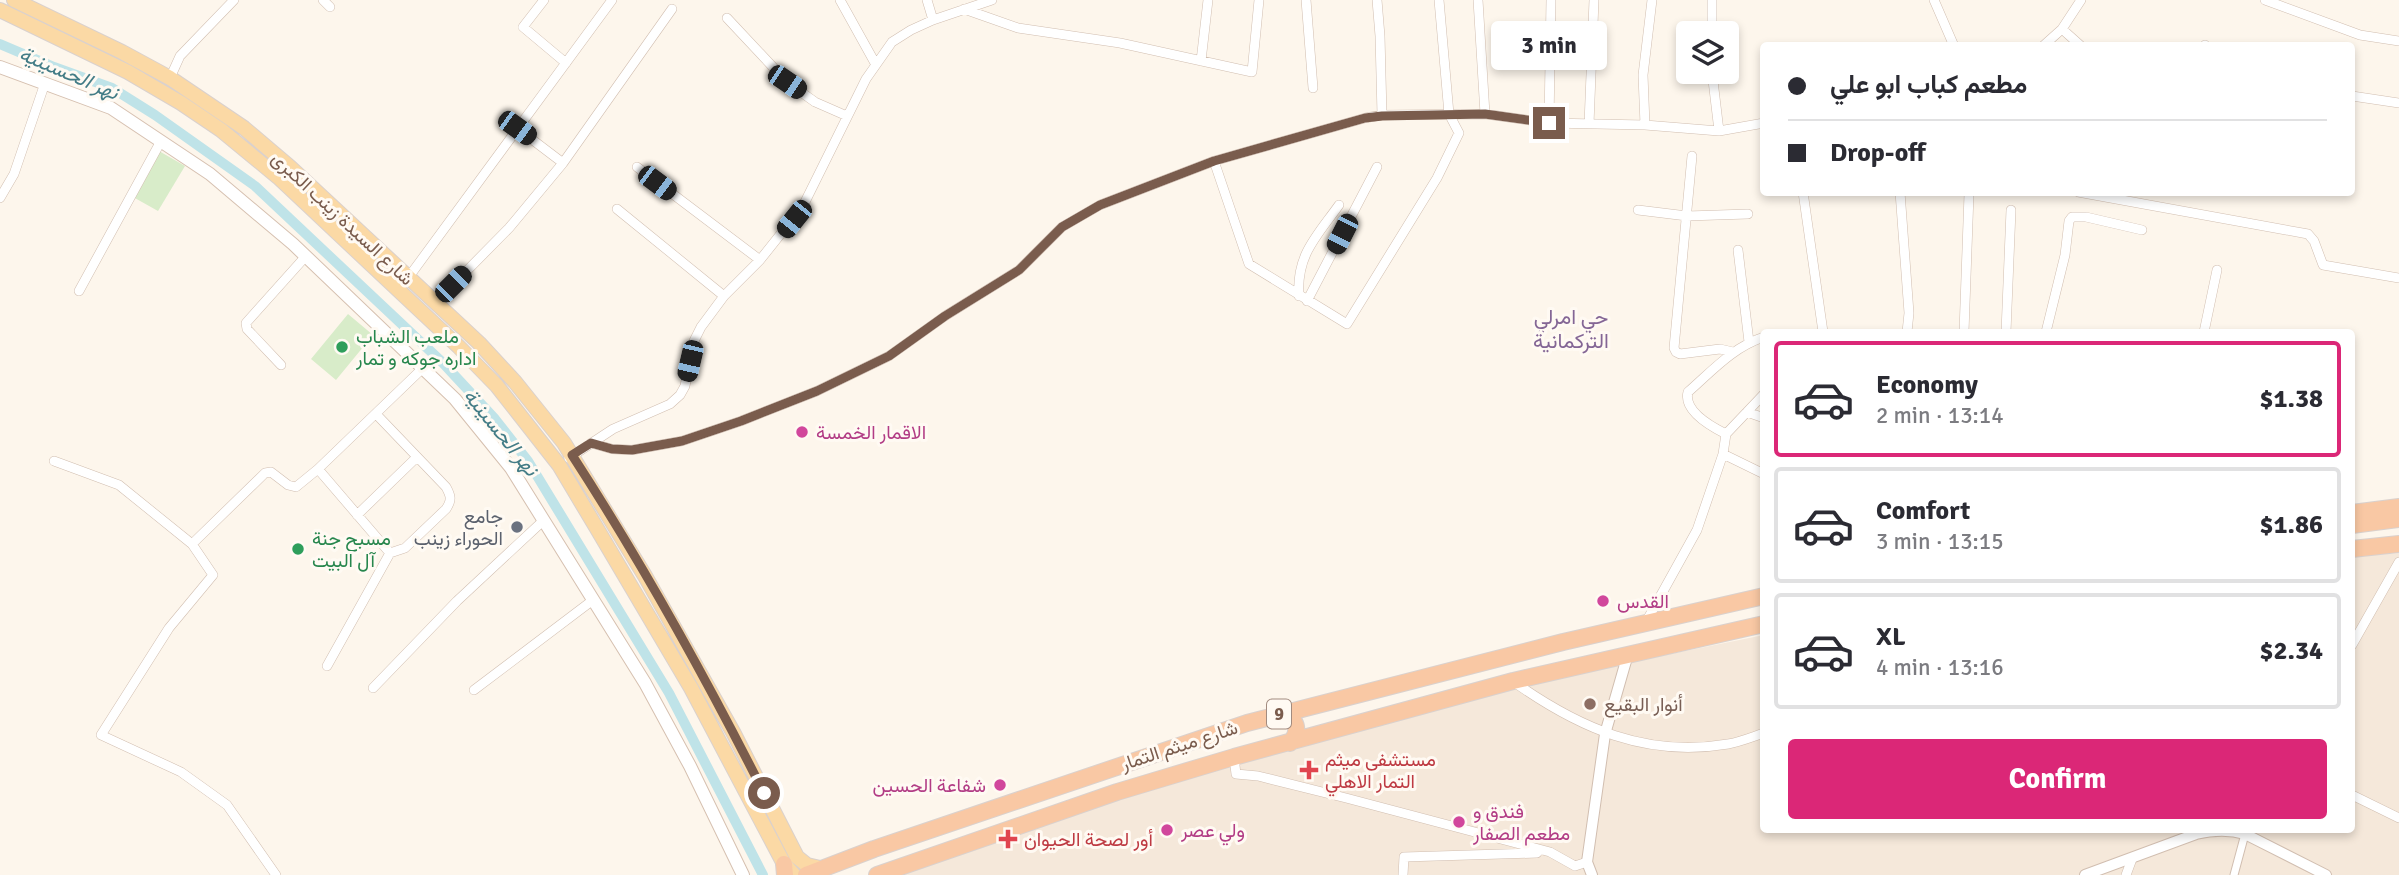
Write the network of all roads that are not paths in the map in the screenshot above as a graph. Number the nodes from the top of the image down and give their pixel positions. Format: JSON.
{"nodes":[{"id":1,"x":13,"y":0,"type":"edge"},
{"id":2,"x":234,"y":0,"type":"edge"},
{"id":3,"x":544,"y":0,"type":"edge"},
{"id":4,"x":612,"y":0,"type":"edge"},
{"id":5,"x":840,"y":0,"type":"edge"},
{"id":6,"x":927,"y":0,"type":"edge"},
{"id":7,"x":992,"y":0,"type":"edge"},
{"id":8,"x":1208,"y":0,"type":"edge"},
{"id":9,"x":1259,"y":0,"type":"edge"},
{"id":10,"x":1306,"y":0,"type":"edge"},
{"id":11,"x":1377,"y":0,"type":"edge"},
{"id":12,"x":1439,"y":0,"type":"edge"},
{"id":13,"x":1478,"y":0,"type":"edge"},
{"id":14,"x":1551,"y":0,"type":"edge"},
{"id":15,"x":1594,"y":0,"type":"edge"},
{"id":16,"x":1652,"y":0,"type":"edge"},
{"id":17,"x":1712,"y":0,"type":"edge"},
{"id":18,"x":1934,"y":0,"type":"edge"},
{"id":19,"x":2081,"y":0,"type":"edge"},
{"id":20,"x":2265,"y":0,"type":"edge"},
{"id":21,"x":672,"y":9,"type":"dead end"},
{"id":22,"x":964,"y":9,"type":"junction"},
{"id":23,"x":0,"y":10,"type":"edge"},
{"id":24,"x":727,"y":18,"type":"dead end"},
{"id":25,"x":933,"y":20,"type":"junction"},
{"id":26,"x":1712,"y":21,"type":"edge"},
{"id":27,"x":2062,"y":29,"type":"junction"},
{"id":28,"x":2399,"y":41,"type":"edge"},
{"id":29,"x":1952,"y":42,"type":"edge"},
{"id":30,"x":2047,"y":42,"type":"edge"},
{"id":31,"x":2077,"y":42,"type":"edge"},
{"id":32,"x":1201,"y":61,"type":"junction"},
{"id":33,"x":566,"y":63,"type":"junction"},
{"id":34,"x":875,"y":63,"type":"junction"},
{"id":35,"x":0,"y":67,"type":"edge"},
{"id":36,"x":170,"y":78,"type":"junction"},
{"id":37,"x":45,"y":83,"type":"junction"},
{"id":38,"x":1713,"y":84,"type":"edge"},
{"id":39,"x":1313,"y":88,"type":"dead end"},
{"id":40,"x":2355,"y":96,"type":"edge"},
{"id":41,"x":2399,"y":103,"type":"edge"},
{"id":42,"x":1448,"y":114,"type":"junction"},
{"id":43,"x":1485,"y":114,"type":"junction"},
{"id":44,"x":847,"y":116,"type":"junction"},
{"id":45,"x":1382,"y":116,"type":"junction"},
{"id":46,"x":1549,"y":123,"type":"junction"},
{"id":47,"x":1589,"y":124,"type":"junction"},
{"id":48,"x":1760,"y":124,"type":"edge"},
{"id":49,"x":1645,"y":125,"type":"junction"},
{"id":50,"x":517,"y":128,"type":"junction"},
{"id":51,"x":1719,"y":131,"type":"junction"},
{"id":52,"x":161,"y":141,"type":"junction"},
{"id":53,"x":1692,"y":156,"type":"dead end"},
{"id":54,"x":1214,"y":161,"type":"junction"},
{"id":55,"x":563,"y":163,"type":"junction"},
{"id":56,"x":637,"y":167,"type":"dead end"},
{"id":57,"x":1377,"y":167,"type":"dead end"},
{"id":58,"x":1804,"y":196,"type":"edge"},
{"id":59,"x":1900,"y":196,"type":"edge"},
{"id":60,"x":1969,"y":196,"type":"edge"},
{"id":61,"x":2100,"y":196,"type":"edge"},
{"id":62,"x":0,"y":198,"type":"edge"},
{"id":63,"x":1339,"y":205,"type":"dead end"},
{"id":64,"x":617,"y":209,"type":"dead end"},
{"id":65,"x":1638,"y":210,"type":"dead end"},
{"id":66,"x":2011,"y":210,"type":"dead end"},
{"id":67,"x":1748,"y":214,"type":"dead end"},
{"id":68,"x":1687,"y":216,"type":"junction"},
{"id":69,"x":2142,"y":230,"type":"dead end"},
{"id":70,"x":1738,"y":250,"type":"dead end"},
{"id":71,"x":306,"y":256,"type":"junction"},
{"id":72,"x":760,"y":260,"type":"junction"},
{"id":73,"x":2217,"y":270,"type":"dead end"},
{"id":74,"x":408,"y":278,"type":"junction"},
{"id":75,"x":2399,"y":278,"type":"edge"},
{"id":76,"x":79,"y":291,"type":"dead end"},
{"id":77,"x":724,"y":296,"type":"junction"},
{"id":78,"x":1303,"y":299,"type":"junction"},
{"id":79,"x":435,"y":303,"type":"junction"},
{"id":80,"x":1823,"y":329,"type":"edge"},
{"id":81,"x":1907,"y":329,"type":"edge"},
{"id":82,"x":1964,"y":329,"type":"edge"},
{"id":83,"x":2006,"y":329,"type":"edge"},
{"id":84,"x":2047,"y":329,"type":"edge"},
{"id":85,"x":2205,"y":329,"type":"edge"},
{"id":86,"x":1760,"y":338,"type":"edge"},
{"id":87,"x":1749,"y":342,"type":"junction"},
{"id":88,"x":1733,"y":352,"type":"junction"},
{"id":89,"x":281,"y":365,"type":"dead end"},
{"id":90,"x":424,"y":367,"type":"junction"},
{"id":91,"x":1760,"y":398,"type":"edge"},
{"id":92,"x":1747,"y":412,"type":"junction"},
{"id":93,"x":376,"y":414,"type":"junction"},
{"id":94,"x":1760,"y":417,"type":"edge"},
{"id":95,"x":1727,"y":434,"type":"junction"},
{"id":96,"x":591,"y":443,"type":"junction"},
{"id":97,"x":1723,"y":454,"type":"junction"},
{"id":98,"x":572,"y":455,"type":"junction"},
{"id":99,"x":417,"y":457,"type":"junction"},
{"id":100,"x":54,"y":461,"type":"dead end"},
{"id":101,"x":559,"y":465,"type":"junction"},
{"id":102,"x":318,"y":469,"type":"junction"},
{"id":103,"x":1760,"y":472,"type":"edge"},
{"id":104,"x":2399,"y":508,"type":"edge"},
{"id":105,"x":2355,"y":513,"type":"edge"},
{"id":106,"x":357,"y":515,"type":"junction"},
{"id":107,"x":2399,"y":519,"type":"edge"},
{"id":108,"x":544,"y":520,"type":"junction"},
{"id":109,"x":2355,"y":525,"type":"edge"},
{"id":110,"x":2399,"y":529,"type":"edge"},
{"id":111,"x":2355,"y":534,"type":"edge"},
{"id":112,"x":192,"y":544,"type":"junction"},
{"id":113,"x":2399,"y":544,"type":"edge"},
{"id":114,"x":2355,"y":549,"type":"edge"},
{"id":115,"x":390,"y":553,"type":"junction"},
{"id":116,"x":2399,"y":562,"type":"edge"},
{"id":117,"x":1760,"y":597,"type":"edge"},
{"id":118,"x":593,"y":600,"type":"junction"},
{"id":119,"x":1732,"y":603,"type":"junction"},
{"id":120,"x":1699,"y":612,"type":"junction"},
{"id":121,"x":1646,"y":624,"type":"junction"},
{"id":122,"x":1760,"y":625,"type":"edge"},
{"id":123,"x":1738,"y":629,"type":"junction"},
{"id":124,"x":1702,"y":637,"type":"junction"},
{"id":125,"x":2355,"y":640,"type":"edge"},
{"id":126,"x":1628,"y":654,"type":"junction"},
{"id":127,"x":327,"y":666,"type":"dead end"},
{"id":128,"x":1513,"y":681,"type":"junction"},
{"id":129,"x":373,"y":688,"type":"dead end"},
{"id":130,"x":474,"y":690,"type":"dead end"},
{"id":131,"x":1327,"y":701,"type":"junction"},
{"id":132,"x":1282,"y":713,"type":"junction"},
{"id":133,"x":1337,"y":730,"type":"junction"},
{"id":134,"x":1605,"y":734,"type":"junction"},
{"id":135,"x":1760,"y":734,"type":"edge"},
{"id":136,"x":1290,"y":743,"type":"junction"},
{"id":137,"x":1234,"y":757,"type":"junction"},
{"id":138,"x":2355,"y":796,"type":"edge"},
{"id":139,"x":2399,"y":818,"type":"edge"},
{"id":140,"x":2200,"y":833,"type":"edge"},
{"id":141,"x":2246,"y":833,"type":"edge"},
{"id":142,"x":2248,"y":833,"type":"edge"},
{"id":143,"x":1550,"y":852,"type":"junction"},
{"id":144,"x":2132,"y":859,"type":"junction"},
{"id":145,"x":1587,"y":862,"type":"junction"},
{"id":146,"x":790,"y":868,"type":"edge"},
{"id":147,"x":813,"y":872,"type":"edge"},
{"id":148,"x":276,"y":875,"type":"edge"},
{"id":149,"x":743,"y":875,"type":"edge"},
{"id":150,"x":877,"y":875,"type":"edge"},
{"id":151,"x":1403,"y":875,"type":"edge"},
{"id":152,"x":1592,"y":875,"type":"edge"},
{"id":153,"x":2085,"y":875,"type":"edge"},
{"id":154,"x":2126,"y":875,"type":"edge"},
{"id":155,"x":2234,"y":875,"type":"edge"},
{"id":156,"x":2326,"y":875,"type":"edge"}],
"edges":[{"from":1,"to":36,"type":"main road","name":"شارع السيدة زينب الكبرى"},
{"from":2,"to":36,"type":"street"},
{"from":3,"to":33,"type":"street"},
{"from":4,"to":33,"type":"street"},
{"from":5,"to":34,"type":"street"},
{"from":6,"to":25,"type":"street"},
{"from":7,"to":22,"type":"street"},
{"from":8,"to":32,"type":"street"},
{"from":9,"to":32,"type":"street"},
{"from":10,"to":39,"type":"street"},
{"from":11,"to":45,"type":"street"},
{"from":12,"to":42,"type":"street"},
{"from":13,"to":43,"type":"street"},
{"from":14,"to":46,"type":"street"},
{"from":15,"to":47,"type":"street"},
{"from":16,"to":49,"type":"street"},
{"from":17,"to":26,"type":"street"},
{"from":18,"to":29,"type":"street"},
{"from":19,"to":27,"type":"street"},
{"from":20,"to":28,"type":"street"},
{"from":21,"to":55,"type":"street"},
{"from":22,"to":25,"type":"street"},
{"from":22,"to":32,"type":"street"},
{"from":23,"to":101,"type":"main road","name":"شارع السيدة زينب الكبرى"},
{"from":24,"to":44,"type":"street"},
{"from":25,"to":34,"type":"street"},
{"from":27,"to":30,"type":"street"},
{"from":27,"to":31,"type":"street"},
{"from":33,"to":50,"type":"street"},
{"from":34,"to":44,"type":"street"},
{"from":35,"to":37,"type":"main road"},
{"from":36,"to":74,"type":"main road","name":"شارع السيدة زينب الكبرى"},
{"from":37,"to":52,"type":"main road"},
{"from":37,"to":62,"type":"street"},
{"from":38,"to":51,"type":"street"},
{"from":40,"to":41,"type":"street"},
{"from":42,"to":43,"type":"street"},
{"from":42,"to":45,"type":"street"},
{"from":42,"to":78,"type":"street"},
{"from":43,"to":46,"type":"street"},
{"from":44,"to":72,"type":"street"},
{"from":45,"to":54,"type":"street"},
{"from":46,"to":47,"type":"street"},
{"from":47,"to":49,"type":"street"},
{"from":48,"to":51,"type":"street"},
{"from":49,"to":51,"type":"street"},
{"from":50,"to":55,"type":"street"},
{"from":50,"to":74,"type":"street"},
{"from":52,"to":71,"type":"main road"},
{"from":52,"to":76,"type":"street"},
{"from":53,"to":68,"type":"street"},
{"from":54,"to":78,"type":"street"},
{"from":54,"to":96,"type":"street"},
{"from":55,"to":79,"type":"street"},
{"from":56,"to":72,"type":"street"},
{"from":57,"to":78,"type":"street"},
{"from":58,"to":80,"type":"street"},
{"from":59,"to":81,"type":"street"},
{"from":60,"to":82,"type":"street"},
{"from":61,"to":75,"type":"street"},
{"from":63,"to":78,"type":"street"},
{"from":64,"to":77,"type":"street"},
{"from":65,"to":68,"type":"street"},
{"from":66,"to":83,"type":"street"},
{"from":67,"to":68,"type":"street"},
{"from":68,"to":88,"type":"street"},
{"from":69,"to":84,"type":"street"},
{"from":70,"to":87,"type":"street"},
{"from":71,"to":89,"type":"street"},
{"from":71,"to":90,"type":"main road"},
{"from":72,"to":77,"type":"street"},
{"from":73,"to":85,"type":"street"},
{"from":74,"to":79,"type":"main road","name":"شارع السيدة زينب الكبرى"},
{"from":77,"to":96,"type":"street"},
{"from":79,"to":98,"type":"main road","name":"شارع السيدة زينب الكبرى"},
{"from":86,"to":87,"type":"street"},
{"from":87,"to":88,"type":"street"},
{"from":88,"to":95,"type":"street"},
{"from":90,"to":93,"type":"street"},
{"from":90,"to":108,"type":"main road"},
{"from":91,"to":92,"type":"street"},
{"from":92,"to":94,"type":"street"},
{"from":92,"to":95,"type":"street"},
{"from":93,"to":99,"type":"street"},
{"from":93,"to":102,"type":"street"},
{"from":95,"to":97,"type":"street"},
{"from":96,"to":98,"type":"street"},
{"from":97,"to":103,"type":"street"},
{"from":97,"to":121,"type":"street"},
{"from":98,"to":101,"type":"street"},
{"from":98,"to":146,"type":"main road","name":"شارع السيدة زينب الكبرى"},
{"from":99,"to":106,"type":"street"},
{"from":99,"to":115,"type":"street"},
{"from":100,"to":112,"type":"street"},
{"from":101,"to":146,"type":"main road","name":"شارع السيدة زينب الكبرى"},
{"from":102,"to":106,"type":"street"},
{"from":102,"to":112,"type":"street"},
{"from":104,"to":105,"type":"highway"},
{"from":106,"to":115,"type":"street"},
{"from":107,"to":109,"type":"highway"},
{"from":108,"to":118,"type":"main road"},
{"from":108,"to":129,"type":"street"},
{"from":110,"to":111,"type":"highway"},
{"from":112,"to":148,"type":"street"},
{"from":113,"to":114,"type":"highway"},
{"from":115,"to":127,"type":"street"},
{"from":116,"to":125,"type":"street"},
{"from":117,"to":119,"type":"highway","name":"شارع ميثم التمار","number":"9"},
{"from":118,"to":130,"type":"street"},
{"from":118,"to":149,"type":"main road"},
{"from":119,"to":120,"type":"highway","name":"شارع ميثم التمار","number":"9"},
{"from":119,"to":123,"type":"highway"},
{"from":120,"to":121,"type":"highway","name":"شارع ميثم التمار","number":"9"},
{"from":120,"to":124,"type":"highway"},
{"from":121,"to":131,"type":"highway","name":"شارع ميثم التمار","number":"9"},
{"from":122,"to":123,"type":"highway","name":"شارع ميثم التمار","number":"9"},
{"from":123,"to":124,"type":"highway","name":"شارع ميثم التمار","number":"9"},
{"from":124,"to":126,"type":"highway","name":"شارع ميثم التمار","number":"9"},
{"from":126,"to":128,"type":"highway","name":"شارع ميثم التمار","number":"9"},
{"from":126,"to":134,"type":"street"},
{"from":128,"to":133,"type":"highway","name":"شارع ميثم التمار","number":"9"},
{"from":128,"to":134,"type":"street"},
{"from":131,"to":132,"type":"highway","name":"شارع ميثم التمار","number":"9"},
{"from":131,"to":133,"type":"highway"},
{"from":132,"to":136,"type":"highway"},
{"from":132,"to":147,"type":"highway","name":"شارع ميثم التمار","number":"9"},
{"from":133,"to":136,"type":"highway","name":"شارع ميثم التمار","number":"9"},
{"from":134,"to":135,"type":"street"},
{"from":134,"to":145,"type":"street"},
{"from":136,"to":137,"type":"highway","name":"شارع ميثم التمار","number":"9"},
{"from":137,"to":143,"type":"street"},
{"from":137,"to":150,"type":"highway","name":"شارع ميثم التمار","number":"9"},
{"from":138,"to":139,"type":"street"},
{"from":140,"to":144,"type":"street"},
{"from":141,"to":155,"type":"street"},
{"from":142,"to":156,"type":"street"},
{"from":143,"to":145,"type":"street"},
{"from":143,"to":151,"type":"street"},
{"from":144,"to":153,"type":"street"},
{"from":144,"to":154,"type":"street"},
{"from":145,"to":152,"type":"street"},
{"from":146,"to":147,"type":"main road"}]}
